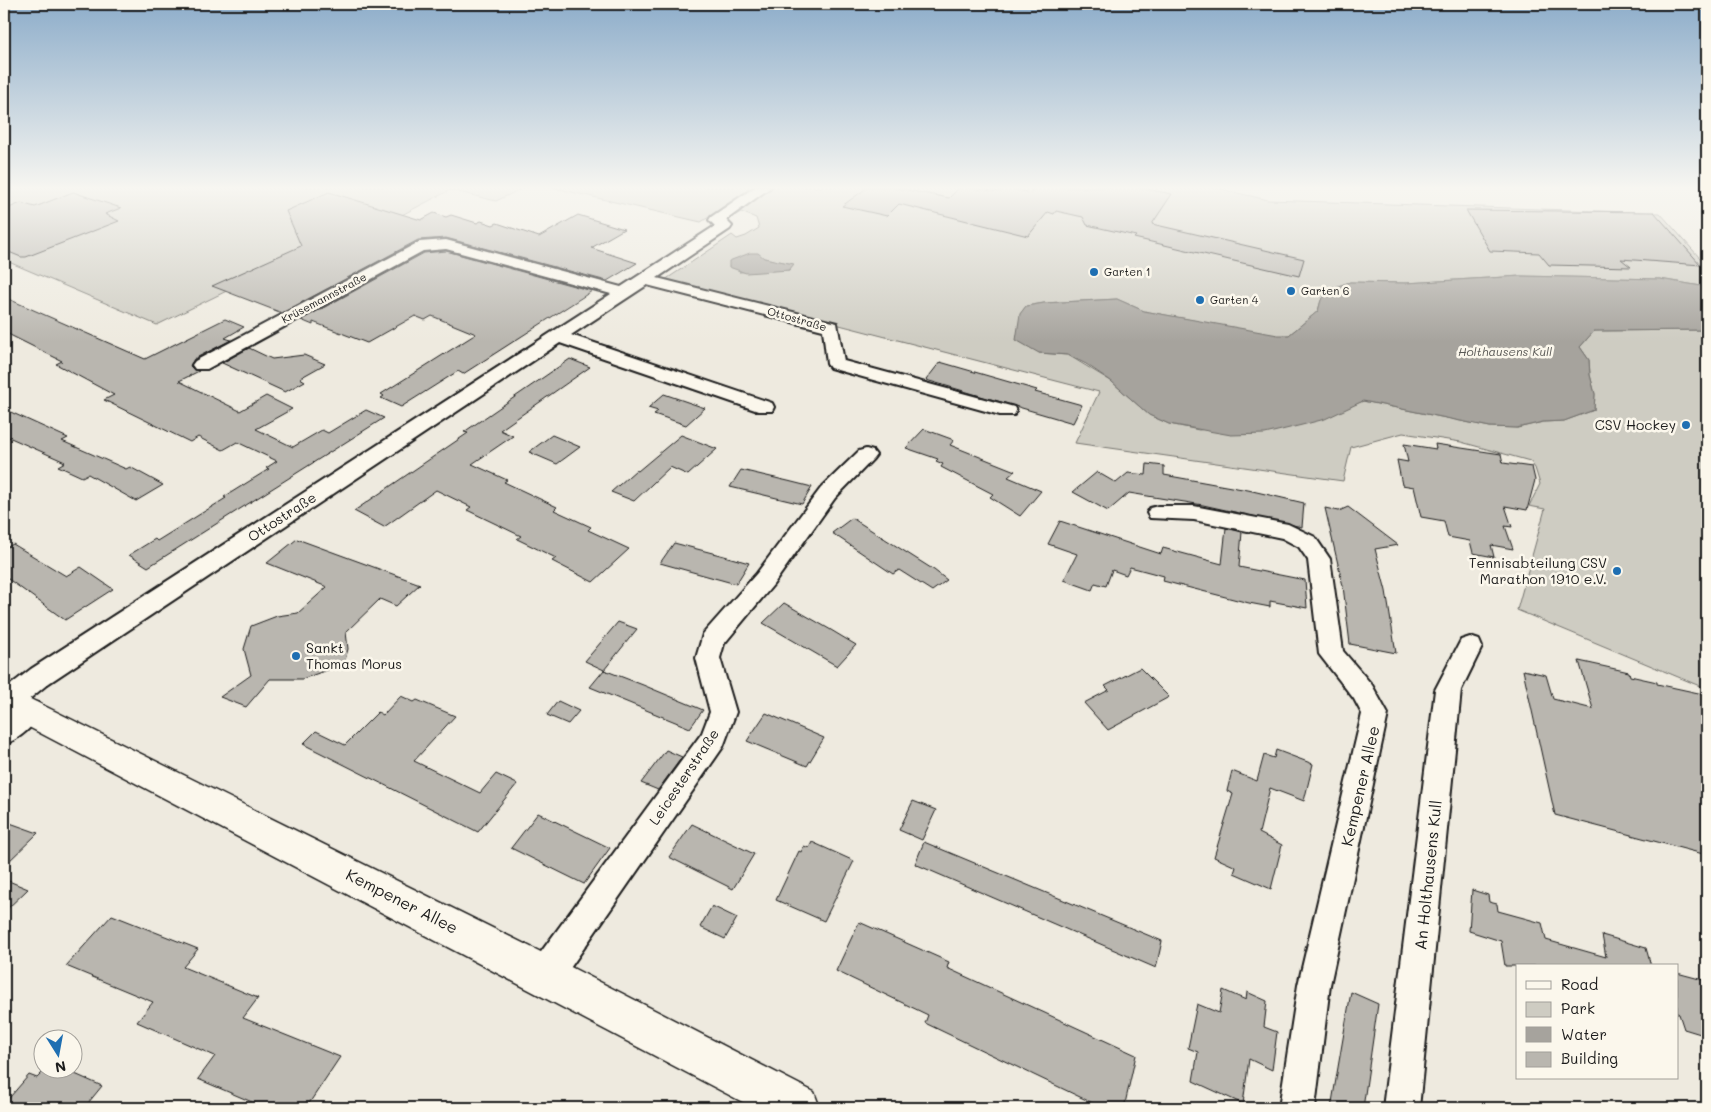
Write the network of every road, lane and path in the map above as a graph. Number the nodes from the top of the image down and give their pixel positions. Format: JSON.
{"nodes":[{"id":1,"x":705,"y":239,"type":"edge"},
{"id":2,"x":644,"y":279,"type":"junction"},
{"id":3,"x":624,"y":292,"type":"junction"},
{"id":4,"x":557,"y":336,"type":"junction"},
{"id":5,"x":201,"y":365,"type":"dead end"},
{"id":6,"x":765,"y":407,"type":"dead end"},
{"id":7,"x":1007,"y":411,"type":"dead end"},
{"id":8,"x":866,"y":455,"type":"dead end"},
{"id":9,"x":1158,"y":513,"type":"dead end"},
{"id":10,"x":1470,"y":647,"type":"dead end"},
{"id":11,"x":11,"y":711,"type":"edge"},
{"id":12,"x":545,"y":975,"type":"junction"},
{"id":13,"x":798,"y":1108,"type":"edge"},
{"id":14,"x":1297,"y":1108,"type":"edge"},
{"id":15,"x":1401,"y":1108,"type":"edge"}],
"edges":[{"from":1,"to":2,"type":"street","name":"Ottostraße"},
{"from":2,"to":3,"type":"street","name":"Ottostraße"},
{"from":2,"to":7,"type":"street","name":"Ottostraße"},
{"from":3,"to":4,"type":"street","name":"Ottostraße"},
{"from":3,"to":5,"type":"street","name":"Krüsemannstraße"},
{"from":4,"to":6,"type":"street"},
{"from":4,"to":11,"type":"street","name":"Ottostraße"},
{"from":8,"to":12,"type":"street","name":"Leicesterstraße"},
{"from":9,"to":14,"type":"street","name":"Kempener Allee"},
{"from":10,"to":15,"type":"street","name":"An Holthausens Kull"},
{"from":11,"to":12,"type":"street","name":"Kempener Allee"},
{"from":12,"to":13,"type":"street","name":"Kempener Allee"}]}
